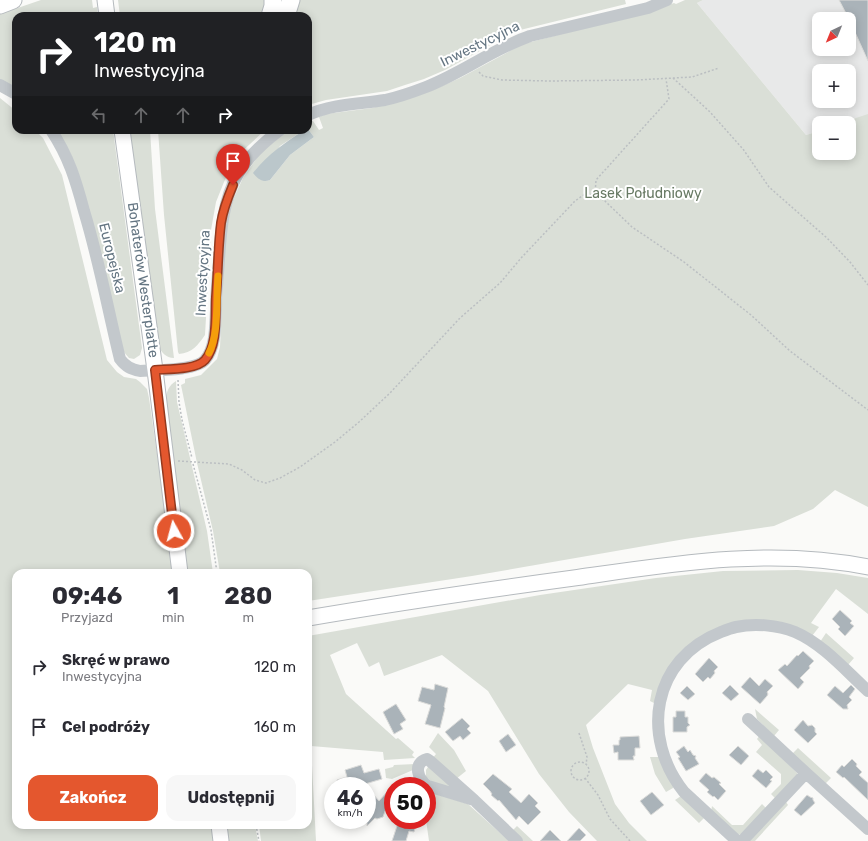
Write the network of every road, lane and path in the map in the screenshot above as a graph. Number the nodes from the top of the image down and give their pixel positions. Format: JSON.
{"nodes":[{"id":1,"x":13,"y":0,"type":"edge"},
{"id":2,"x":105,"y":0,"type":"edge"},
{"id":3,"x":273,"y":0,"type":"edge"},
{"id":4,"x":291,"y":0,"type":"edge"},
{"id":5,"x":667,"y":0,"type":"edge"},
{"id":6,"x":0,"y":5,"type":"edge"},
{"id":7,"x":106,"y":12,"type":"edge"},
{"id":8,"x":271,"y":12,"type":"edge"},
{"id":9,"x":287,"y":12,"type":"edge"},
{"id":10,"x":473,"y":64,"type":"junction"},
{"id":11,"x":719,"y":68,"type":"dead end"},
{"id":12,"x":666,"y":78,"type":"junction"},
{"id":13,"x":673,"y":78,"type":"junction"},
{"id":14,"x":0,"y":85,"type":"edge"},
{"id":15,"x":12,"y":92,"type":"edge"},
{"id":16,"x":312,"y":113,"type":"edge"},
{"id":17,"x":54,"y":134,"type":"edge"},
{"id":18,"x":123,"y":134,"type":"edge"},
{"id":19,"x":276,"y":134,"type":"edge"},
{"id":20,"x":594,"y":195,"type":"junction"},
{"id":21,"x":868,"y":285,"type":"edge"},
{"id":22,"x":155,"y":370,"type":"junction"},
{"id":23,"x":178,"y":379,"type":"dead end"},
{"id":24,"x":868,"y":410,"type":"edge"},
{"id":25,"x":192,"y":458,"type":"dead end"},
{"id":26,"x":166,"y":460,"type":"junction"},
{"id":27,"x":193,"y":464,"type":"dead end"},
{"id":28,"x":868,"y":567,"type":"edge"},
{"id":29,"x":180,"y":569,"type":"edge"},
{"id":30,"x":216,"y":569,"type":"edge"},
{"id":31,"x":312,"y":617,"type":"edge"},
{"id":32,"x":868,"y":691,"type":"edge"},
{"id":33,"x":748,"y":719,"type":"dead end"},
{"id":34,"x":578,"y":733,"type":"dead end"},
{"id":35,"x":586,"y":764,"type":"junction"},
{"id":36,"x":806,"y":773,"type":"junction"},
{"id":37,"x":585,"y":778,"type":"junction"},
{"id":38,"x":474,"y":800,"type":"dead end"},
{"id":39,"x":219,"y":829,"type":"edge"},
{"id":40,"x":257,"y":829,"type":"edge"},
{"id":41,"x":868,"y":829,"type":"edge"},
{"id":42,"x":221,"y":841,"type":"edge"},
{"id":43,"x":259,"y":841,"type":"edge"},
{"id":44,"x":517,"y":841,"type":"edge"},
{"id":45,"x":630,"y":841,"type":"edge"},
{"id":46,"x":737,"y":841,"type":"edge"},
{"id":47,"x":742,"y":841,"type":"edge"}],
"edges":[{"from":1,"to":6,"type":"highway"},
{"from":2,"to":7,"type":"main road"},
{"from":3,"to":8,"type":"highway"},
{"from":4,"to":9,"type":"highway"},
{"from":5,"to":10,"type":"street","name":"Inwestycyjna"},
{"from":10,"to":12,"type":"path"},
{"from":10,"to":16,"type":"street","name":"Inwestycyjna"},
{"from":11,"to":13,"type":"path"},
{"from":12,"to":13,"type":"path"},
{"from":12,"to":20,"type":"path"},
{"from":13,"to":21,"type":"path"},
{"from":14,"to":15,"type":"street"},
{"from":17,"to":22,"type":"street","name":"Europejska"},
{"from":18,"to":22,"type":"main road","name":"Bohaterów Westerplatte"},
{"from":19,"to":22,"type":"street","name":"Inwestycyjna"},
{"from":20,"to":24,"type":"path"},
{"from":20,"to":26,"type":"path"},
{"from":22,"to":26,"type":"main road","name":"Bohaterów Westerplatte"},
{"from":23,"to":25,"type":"path"},
{"from":26,"to":29,"type":"main road","name":"Bohaterów Westerplatte"},
{"from":27,"to":30,"type":"path"},
{"from":28,"to":31,"type":"main road"},
{"from":32,"to":46,"type":"street"},
{"from":33,"to":36,"type":"street"},
{"from":34,"to":35,"type":"path"},
{"from":35,"to":37,"type":"path"},
{"from":35,"to":37,"type":"path"},
{"from":36,"to":41,"type":"street"},
{"from":36,"to":47,"type":"street"},
{"from":37,"to":45,"type":"path"},
{"from":38,"to":44,"type":"street"},
{"from":39,"to":42,"type":"main road"},
{"from":40,"to":43,"type":"path"}]}
